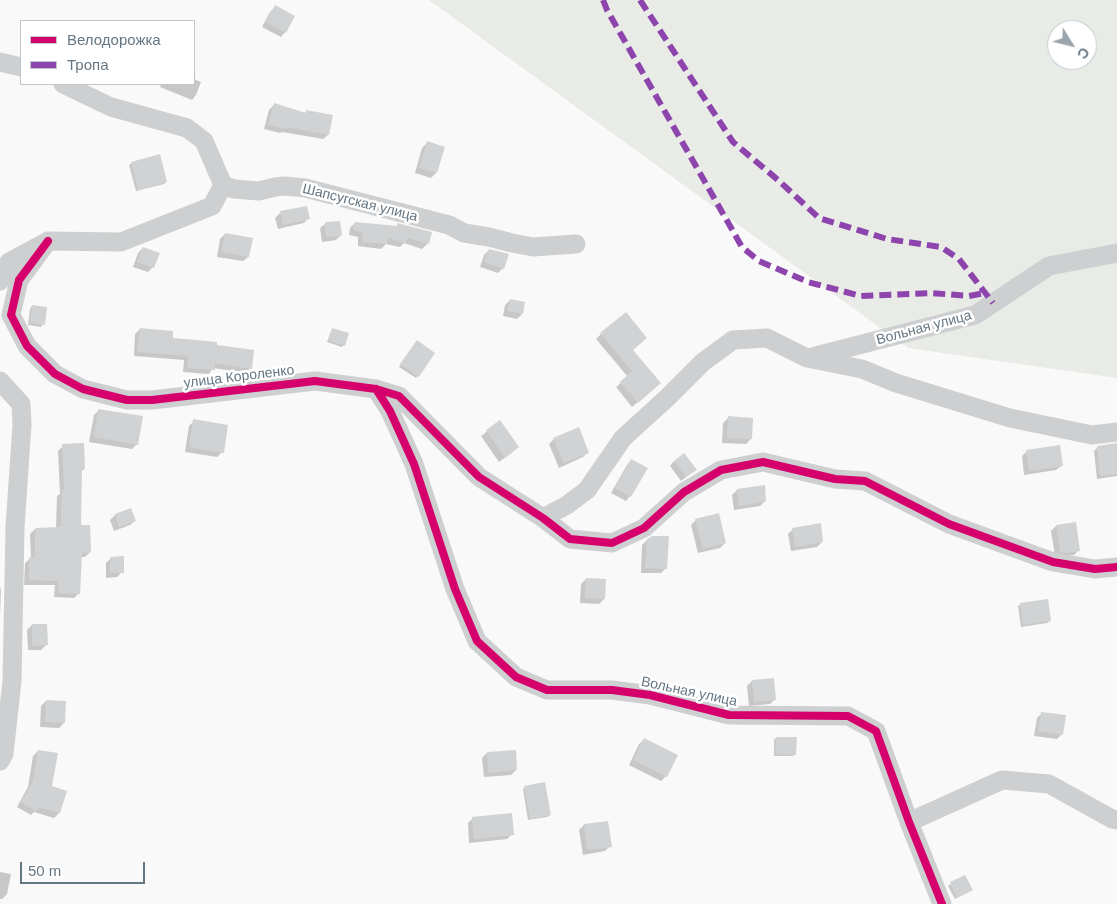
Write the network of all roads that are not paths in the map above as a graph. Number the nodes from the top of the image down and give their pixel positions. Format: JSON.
{"nodes":[{"id":1,"x":0,"y":62,"type":"edge"},
{"id":2,"x":20,"y":67,"type":"edge"},
{"id":3,"x":65,"y":85,"type":"edge"},
{"id":4,"x":223,"y":185,"type":"junction"},
{"id":5,"x":48,"y":241,"type":"junction"},
{"id":6,"x":576,"y":244,"type":"dead end"},
{"id":7,"x":1117,"y":253,"type":"edge"},
{"id":8,"x":0,"y":281,"type":"edge"},
{"id":9,"x":807,"y":358,"type":"junction"},
{"id":10,"x":0,"y":381,"type":"edge"},
{"id":11,"x":376,"y":389,"type":"junction"},
{"id":12,"x":1117,"y":432,"type":"edge"},
{"id":13,"x":543,"y":518,"type":"junction"},
{"id":14,"x":1117,"y":567,"type":"edge"},
{"id":15,"x":0,"y":761,"type":"edge"},
{"id":16,"x":1117,"y":820,"type":"edge"},
{"id":17,"x":909,"y":822,"type":"junction"},
{"id":18,"x":942,"y":904,"type":"edge"}],
"edges":[{"from":1,"to":2,"type":"street"},
{"from":3,"to":4,"type":"street"},
{"from":4,"to":5,"type":"street"},
{"from":4,"to":6,"type":"street","name":"Шапсугская улица"},
{"from":5,"to":8,"type":"street"},
{"from":5,"to":11,"type":"street","name":"улица Короленко"},
{"from":7,"to":9,"type":"street","name":"Вольная улица"},
{"from":9,"to":12,"type":"street"},
{"from":9,"to":13,"type":"street"},
{"from":10,"to":15,"type":"street"},
{"from":11,"to":13,"type":"street","name":"улица Короленко"},
{"from":11,"to":17,"type":"street","name":"Вольная улица"},
{"from":13,"to":14,"type":"street"},
{"from":16,"to":17,"type":"street"},
{"from":17,"to":18,"type":"street","name":"Вольная улица"}]}
